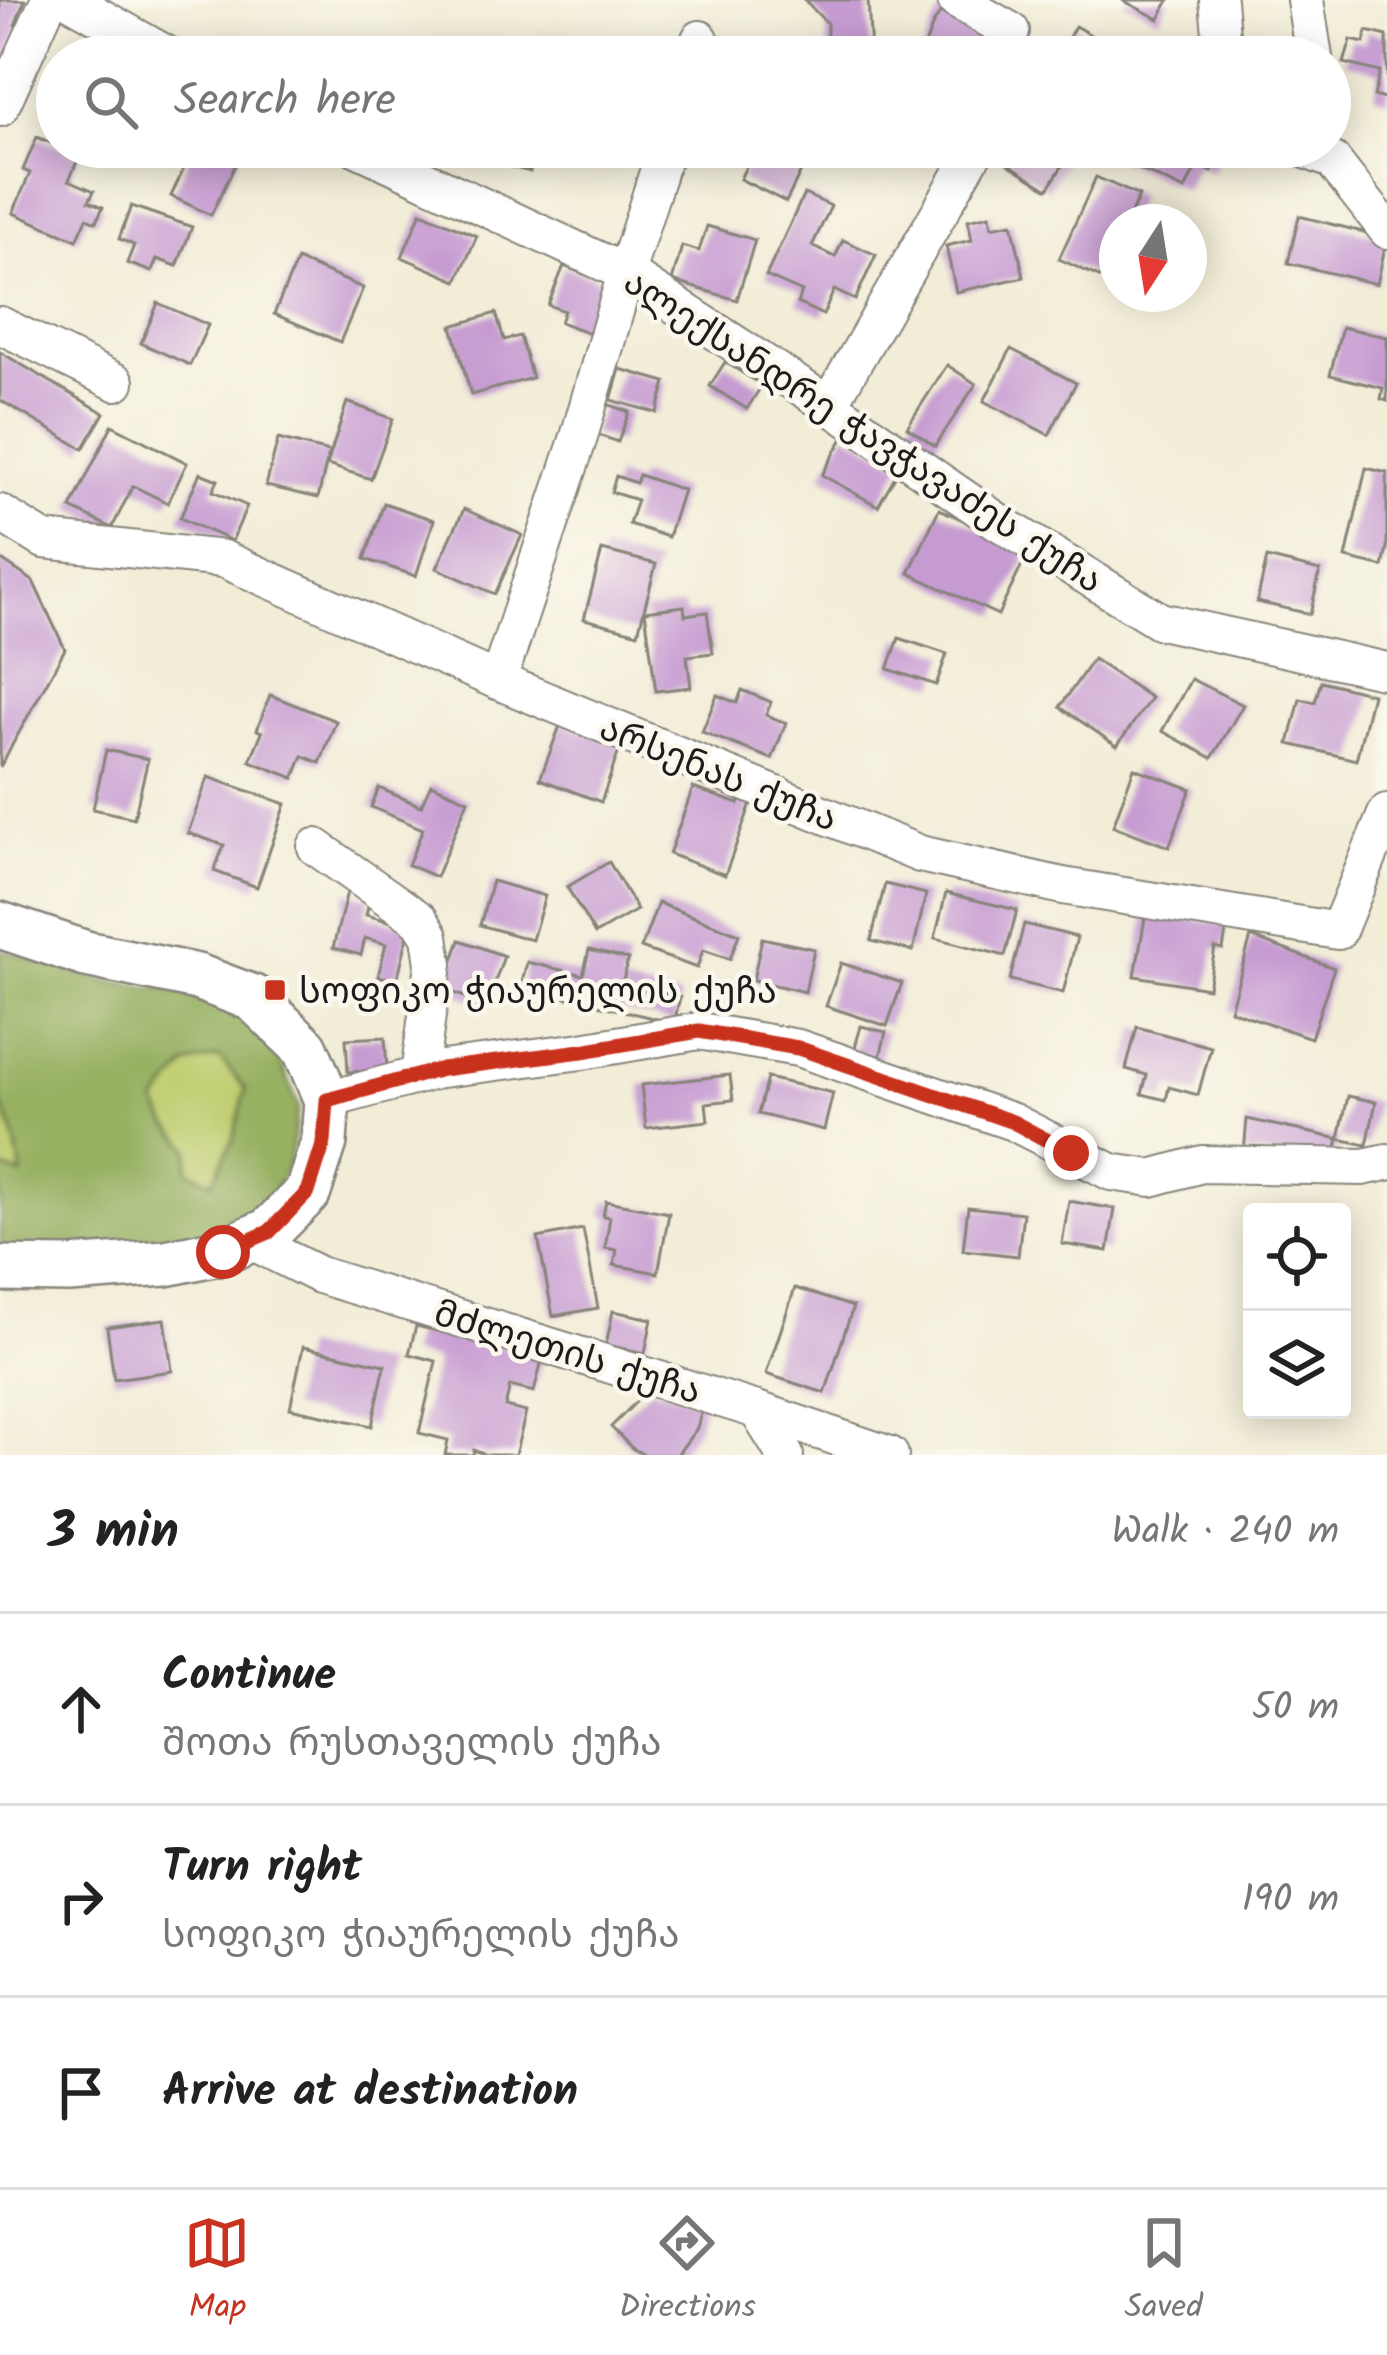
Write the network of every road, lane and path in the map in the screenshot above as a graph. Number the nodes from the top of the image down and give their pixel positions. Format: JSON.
{"nodes":[{"id":1,"x":49,"y":0,"type":"edge"},
{"id":2,"x":70,"y":0,"type":"edge"},
{"id":3,"x":956,"y":0,"type":"edge"},
{"id":4,"x":1218,"y":0,"type":"edge"},
{"id":5,"x":1305,"y":0,"type":"edge"},
{"id":6,"x":1011,"y":31,"type":"dead end"},
{"id":7,"x":134,"y":36,"type":"edge"},
{"id":8,"x":1221,"y":36,"type":"edge"},
{"id":9,"x":1311,"y":36,"type":"edge"},
{"id":10,"x":0,"y":108,"type":"edge"},
{"id":11,"x":400,"y":168,"type":"edge"},
{"id":12,"x":659,"y":168,"type":"edge"},
{"id":13,"x":965,"y":168,"type":"edge"},
{"id":14,"x":1342,"y":168,"type":"edge"},
{"id":15,"x":1387,"y":230,"type":"edge"},
{"id":16,"x":626,"y":273,"type":"junction"},
{"id":17,"x":0,"y":325,"type":"edge"},
{"id":18,"x":116,"y":382,"type":"dead end"},
{"id":19,"x":829,"y":405,"type":"junction"},
{"id":20,"x":0,"y":514,"type":"edge"},
{"id":21,"x":1387,"y":671,"type":"edge"},
{"id":22,"x":498,"y":681,"type":"junction"},
{"id":23,"x":1387,"y":812,"type":"edge"},
{"id":24,"x":316,"y":847,"type":"dead end"},
{"id":25,"x":0,"y":926,"type":"edge"},
{"id":26,"x":419,"y":1075,"type":"junction"},
{"id":27,"x":327,"y":1100,"type":"junction"},
{"id":28,"x":1387,"y":1162,"type":"edge"},
{"id":29,"x":249,"y":1240,"type":"junction"},
{"id":30,"x":0,"y":1269,"type":"edge"},
{"id":31,"x":757,"y":1410,"type":"junction"},
{"id":32,"x":785,"y":1455,"type":"edge"},
{"id":33,"x":890,"y":1455,"type":"edge"}],
"edges":[{"from":1,"to":10,"type":"street"},
{"from":2,"to":7,"type":"street"},
{"from":3,"to":6,"type":"street"},
{"from":4,"to":8,"type":"street"},
{"from":5,"to":9,"type":"street"},
{"from":11,"to":16,"type":"street","name":"ალექსანდრე ჭავჭავაძეს ქუჩა"},
{"from":12,"to":16,"type":"street"},
{"from":13,"to":19,"type":"street"},
{"from":14,"to":15,"type":"street"},
{"from":16,"to":19,"type":"street","name":"ალექსანდრე ჭავჭავაძეს ქუჩა"},
{"from":16,"to":22,"type":"street"},
{"from":17,"to":18,"type":"street"},
{"from":19,"to":21,"type":"street","name":"ალექსანდრე ჭავჭავაძეს ქუჩა"},
{"from":20,"to":22,"type":"street","name":"არსენას ქუჩა"},
{"from":22,"to":23,"type":"street","name":"არსენას ქუჩა"},
{"from":24,"to":26,"type":"street"},
{"from":25,"to":27,"type":"main road"},
{"from":26,"to":27,"type":"street"},
{"from":26,"to":28,"type":"street"},
{"from":27,"to":29,"type":"main road"},
{"from":29,"to":30,"type":"main road"},
{"from":29,"to":31,"type":"street","name":"მძლეთის ქუჩა"},
{"from":31,"to":32,"type":"street"},
{"from":31,"to":33,"type":"street","name":"მძლეთის ქუჩა"}]}
